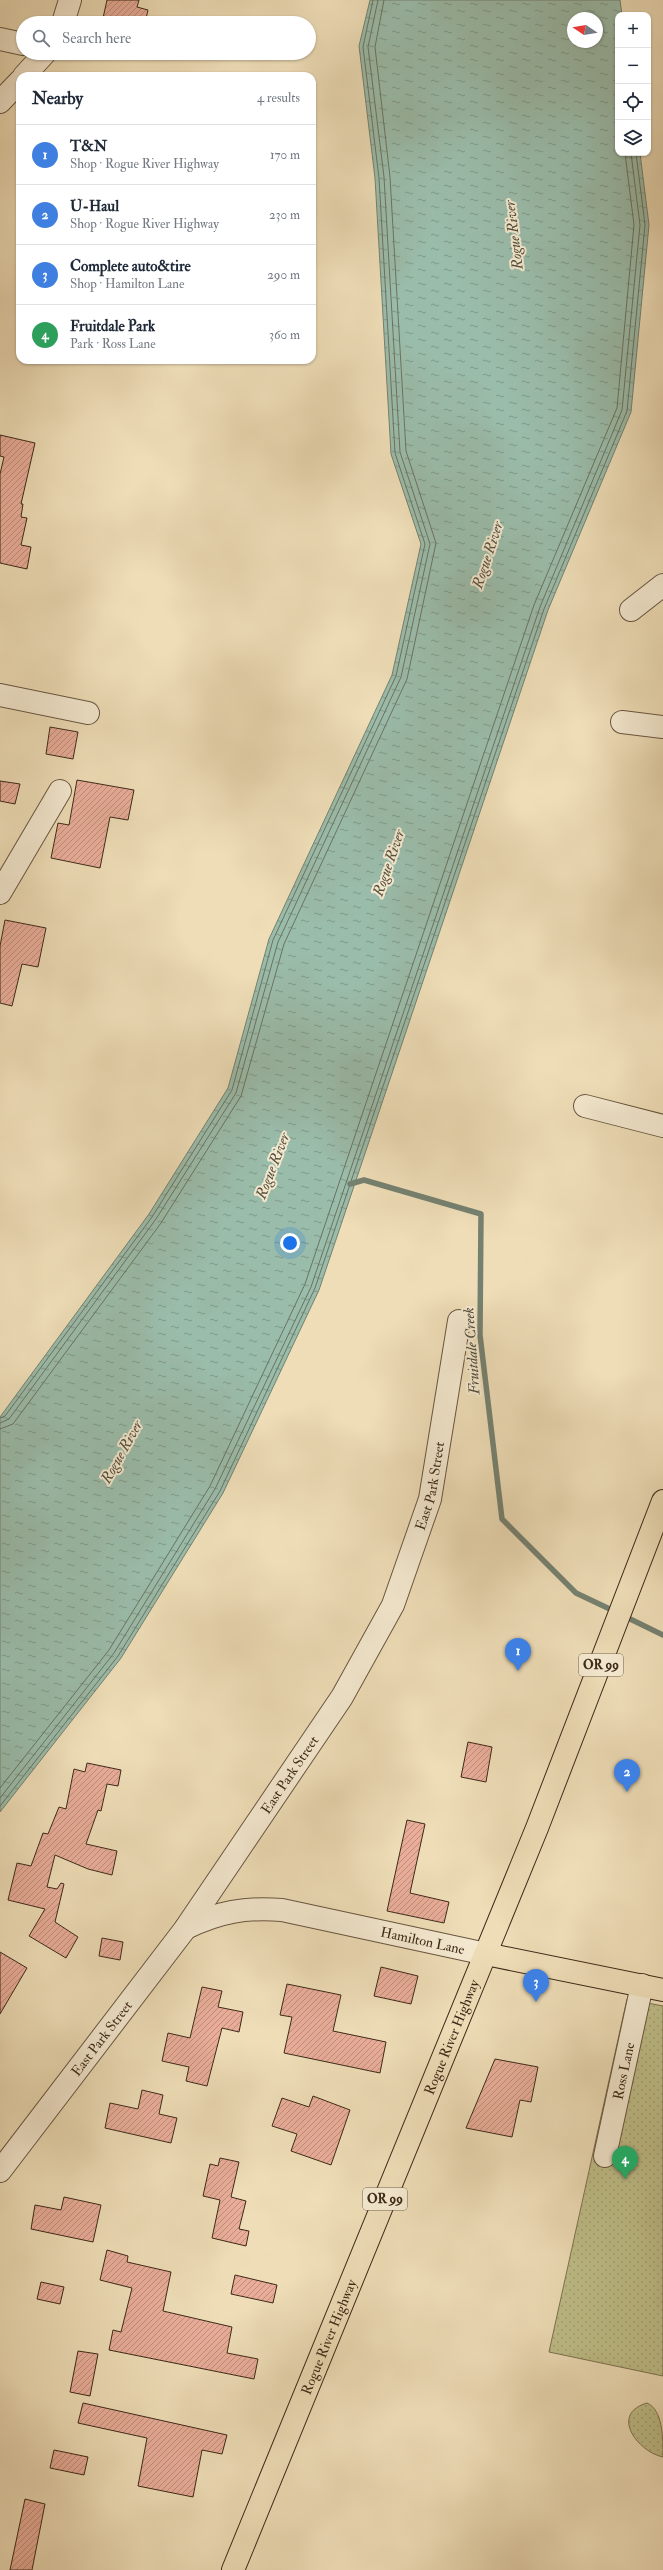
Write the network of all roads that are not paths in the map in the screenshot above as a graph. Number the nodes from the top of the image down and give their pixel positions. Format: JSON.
{"nodes":[{"id":1,"x":70,"y":0,"type":"edge"},
{"id":2,"x":65,"y":16,"type":"edge"},
{"id":3,"x":0,"y":39,"type":"edge"},
{"id":4,"x":16,"y":42,"type":"edge"},
{"id":5,"x":39,"y":60,"type":"edge"},
{"id":6,"x":28,"y":72,"type":"edge"},
{"id":7,"x":16,"y":85,"type":"edge"},
{"id":8,"x":0,"y":102,"type":"edge"},
{"id":9,"x":663,"y":585,"type":"edge"},
{"id":10,"x":631,"y":610,"type":"dead end"},
{"id":11,"x":0,"y":695,"type":"edge"},
{"id":12,"x":88,"y":713,"type":"dead end"},
{"id":13,"x":622,"y":722,"type":"dead end"},
{"id":14,"x":663,"y":727,"type":"edge"},
{"id":15,"x":60,"y":791,"type":"dead end"},
{"id":16,"x":0,"y":893,"type":"edge"},
{"id":17,"x":585,"y":1106,"type":"dead end"},
{"id":18,"x":663,"y":1126,"type":"edge"},
{"id":19,"x":459,"y":1321,"type":"dead end"},
{"id":20,"x":663,"y":1501,"type":"edge"},
{"id":21,"x":185,"y":1929,"type":"junction"},
{"id":22,"x":486,"y":1954,"type":"junction"},
{"id":23,"x":653,"y":1987,"type":"edge"},
{"id":24,"x":605,"y":2156,"type":"dead end"},
{"id":25,"x":0,"y":2172,"type":"edge"},
{"id":26,"x":233,"y":2570,"type":"edge"}],
"edges":[{"from":1,"to":2,"type":"street"},
{"from":3,"to":4,"type":"street"},
{"from":5,"to":6,"type":"street"},
{"from":7,"to":8,"type":"street"},
{"from":9,"to":10,"type":"street"},
{"from":11,"to":12,"type":"street"},
{"from":13,"to":14,"type":"street"},
{"from":15,"to":16,"type":"street"},
{"from":17,"to":18,"type":"street"},
{"from":19,"to":21,"type":"street","name":"East Park Street"},
{"from":20,"to":22,"type":"main road","name":"Rogue River Highway","number":"OR 99"},
{"from":21,"to":22,"type":"street","name":"Hamilton Lane"},
{"from":21,"to":25,"type":"street","name":"East Park Street"},
{"from":22,"to":23,"type":"main road","name":"Hamilton Lane"},
{"from":22,"to":26,"type":"main road","name":"Rogue River Highway","number":"OR 99"},
{"from":23,"to":24,"type":"street","name":"Ross Lane"}]}
